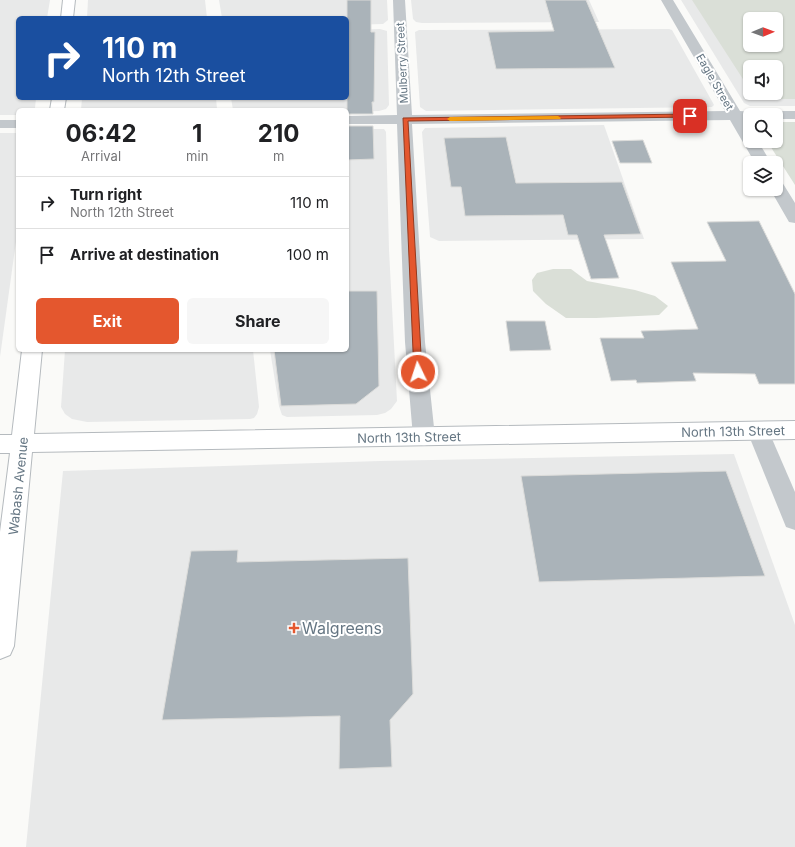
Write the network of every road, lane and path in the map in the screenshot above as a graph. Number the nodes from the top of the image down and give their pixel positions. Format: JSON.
{"nodes":[{"id":1,"x":69,"y":0,"type":"edge"},
{"id":2,"x":399,"y":0,"type":"edge"},
{"id":3,"x":667,"y":0,"type":"edge"},
{"id":4,"x":67,"y":16,"type":"edge"},
{"id":5,"x":743,"y":115,"type":"edge"},
{"id":6,"x":783,"y":115,"type":"edge"},
{"id":7,"x":795,"y":115,"type":"edge"},
{"id":8,"x":735,"y":116,"type":"junction"},
{"id":9,"x":349,"y":120,"type":"edge"},
{"id":10,"x":405,"y":120,"type":"junction"},
{"id":11,"x":0,"y":124,"type":"edge"},
{"id":12,"x":16,"y":124,"type":"edge"},
{"id":13,"x":759,"y":156,"type":"edge"},
{"id":14,"x":782,"y":196,"type":"edge"},
{"id":15,"x":795,"y":218,"type":"edge"},
{"id":16,"x":32,"y":352,"type":"edge"},
{"id":17,"x":795,"y":430,"type":"edge"},
{"id":18,"x":758,"y":431,"type":"junction"},
{"id":19,"x":424,"y":437,"type":"junction"},
{"id":20,"x":11,"y":444,"type":"edge"},
{"id":21,"x":795,"y":520,"type":"edge"},
{"id":22,"x":0,"y":646,"type":"edge"}],
"edges":[{"from":1,"to":4,"type":"main road"},
{"from":2,"to":10,"type":"street","name":"Mulberry Street"},
{"from":3,"to":8,"type":"street","name":"Eagle Street"},
{"from":5,"to":8,"type":"street"},
{"from":6,"to":7,"type":"street"},
{"from":8,"to":10,"type":"street"},
{"from":8,"to":13,"type":"street","name":"Eagle Street"},
{"from":9,"to":10,"type":"street"},
{"from":10,"to":19,"type":"street","name":"Mulberry Street"},
{"from":11,"to":12,"type":"street"},
{"from":14,"to":15,"type":"street"},
{"from":16,"to":20,"type":"main road","name":"Wabash Avenue"},
{"from":17,"to":18,"type":"main road","name":"North 13th Street"},
{"from":18,"to":19,"type":"main road","name":"North 13th Street"},
{"from":18,"to":21,"type":"street"},
{"from":19,"to":20,"type":"main road","name":"North 13th Street"},
{"from":20,"to":22,"type":"main road","name":"Wabash Avenue"}]}
